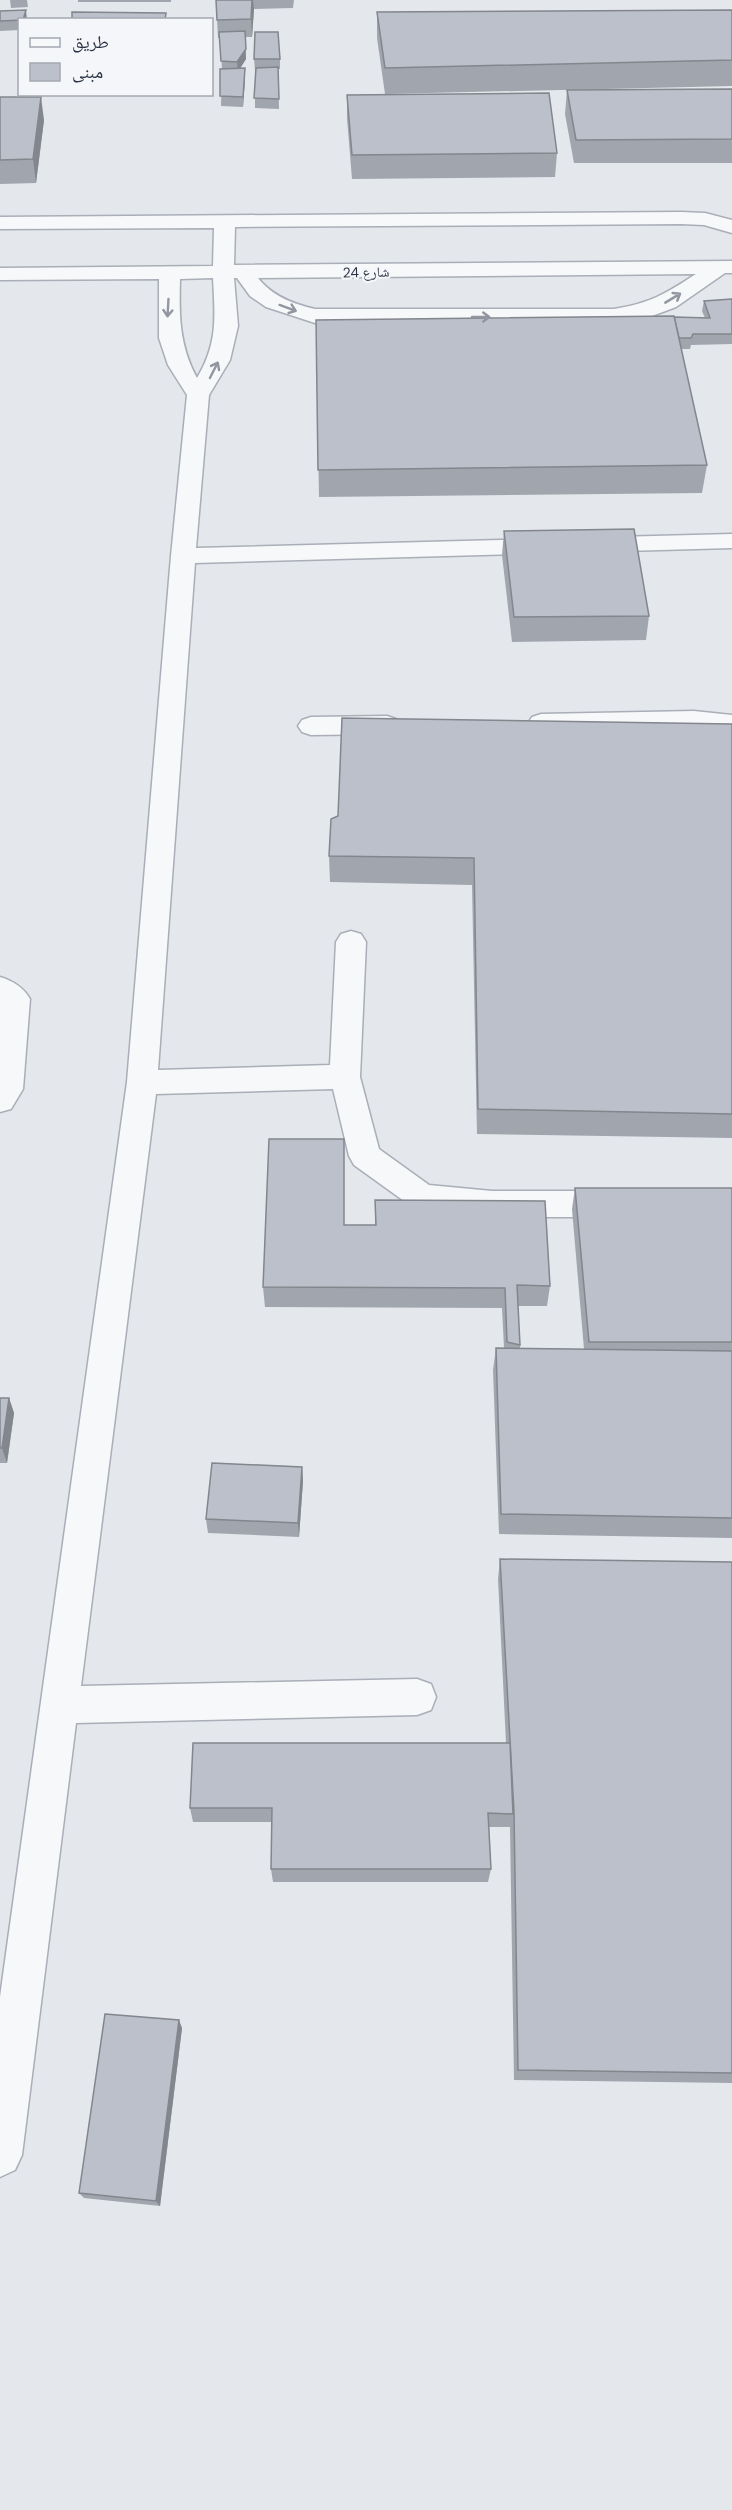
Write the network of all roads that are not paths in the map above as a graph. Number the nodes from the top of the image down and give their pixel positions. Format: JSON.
{"nodes":[{"id":1,"x":225,"y":221,"type":"junction"},
{"id":2,"x":0,"y":223,"type":"edge"},
{"id":3,"x":732,"y":227,"type":"edge"},
{"id":4,"x":519,"y":245,"type":"junction"},
{"id":5,"x":726,"y":267,"type":"edge"},
{"id":6,"x":233,"y":273,"type":"junction"},
{"id":7,"x":0,"y":274,"type":"edge"},
{"id":8,"x":170,"y":274,"type":"junction"},
{"id":9,"x":198,"y":395,"type":"junction"},
{"id":10,"x":732,"y":541,"type":"edge"},
{"id":11,"x":183,"y":556,"type":"junction"},
{"id":12,"x":514,"y":723,"type":"edge"},
{"id":13,"x":732,"y":724,"type":"edge"},
{"id":14,"x":407,"y":725,"type":"edge"},
{"id":15,"x":311,"y":726,"type":"dead end"},
{"id":16,"x":351,"y":942,"type":"dead end"},
{"id":17,"x":0,"y":988,"type":"edge"},
{"id":18,"x":345,"y":1077,"type":"junction"},
{"id":19,"x":142,"y":1082,"type":"junction"},
{"id":20,"x":0,"y":1100,"type":"edge"},
{"id":21,"x":648,"y":1204,"type":"edge"},
{"id":22,"x":417,"y":1696,"type":"dead end"},
{"id":23,"x":60,"y":1705,"type":"junction"},
{"id":24,"x":0,"y":2155,"type":"edge"}],
"edges":[{"from":1,"to":2,"type":"street"},
{"from":1,"to":4,"type":"street"},
{"from":1,"to":6,"type":"street"},
{"from":3,"to":4,"type":"street"},
{"from":4,"to":5,"type":"street","name":"شارع 24"},
{"from":4,"to":6,"type":"street","name":"شارع 24"},
{"from":6,"to":5,"type":"street","one_way":true},
{"from":6,"to":8,"type":"street","name":"شارع 24"},
{"from":9,"to":6,"type":"street","one_way":true},
{"from":7,"to":8,"type":"street","name":"شارع 24"},
{"from":8,"to":9,"type":"street","one_way":true},
{"from":9,"to":11,"type":"street"},
{"from":10,"to":11,"type":"street"},
{"from":11,"to":19,"type":"street"},
{"from":12,"to":13,"type":"street"},
{"from":14,"to":15,"type":"street"},
{"from":16,"to":18,"type":"street"},
{"from":17,"to":20,"type":"street"},
{"from":18,"to":19,"type":"street"},
{"from":18,"to":21,"type":"street"},
{"from":19,"to":23,"type":"street"},
{"from":22,"to":23,"type":"street"},
{"from":23,"to":24,"type":"street"}]}
